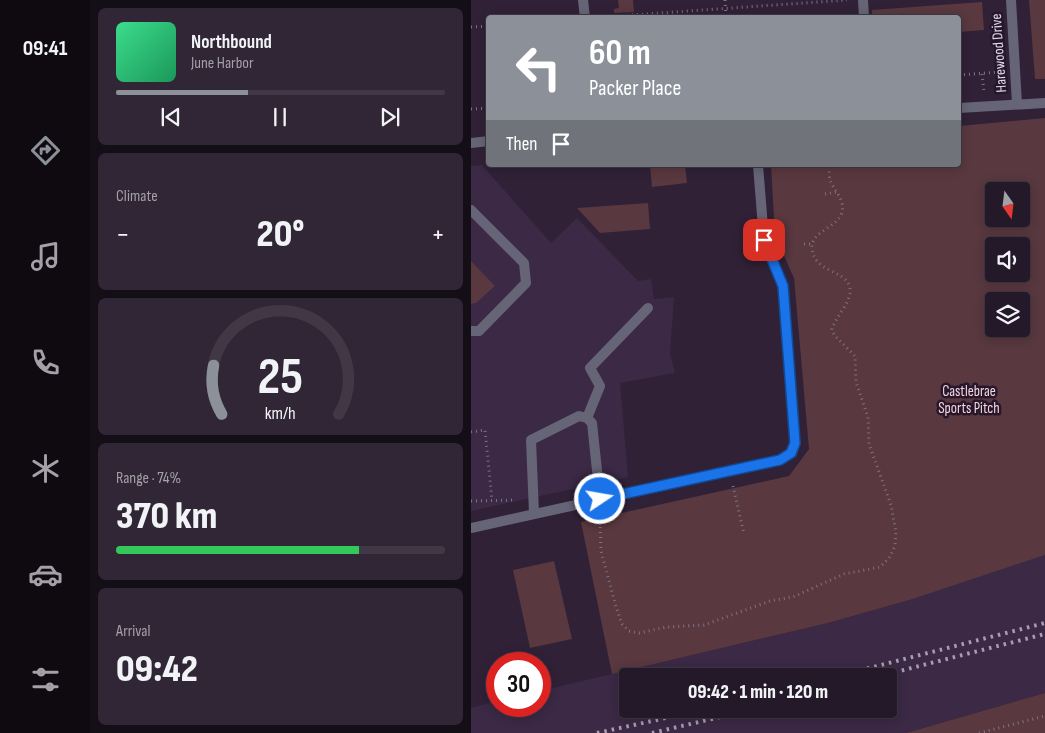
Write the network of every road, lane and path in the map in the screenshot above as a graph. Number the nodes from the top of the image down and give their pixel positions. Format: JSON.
{"nodes":[{"id":1,"x":583,"y":0,"type":"edge"},
{"id":2,"x":725,"y":0,"type":"edge"},
{"id":3,"x":847,"y":0,"type":"edge"},
{"id":4,"x":863,"y":0,"type":"edge"},
{"id":5,"x":1011,"y":0,"type":"edge"},
{"id":6,"x":725,"y":9,"type":"junction"},
{"id":7,"x":585,"y":15,"type":"edge"},
{"id":8,"x":643,"y":15,"type":"edge"},
{"id":9,"x":726,"y":15,"type":"edge"},
{"id":10,"x":864,"y":15,"type":"edge"},
{"id":11,"x":486,"y":26,"type":"edge"},
{"id":12,"x":471,"y":27,"type":"edge"},
{"id":13,"x":1015,"y":71,"type":"junction"},
{"id":14,"x":961,"y":75,"type":"edge"},
{"id":15,"x":1045,"y":103,"type":"edge"},
{"id":16,"x":1017,"y":104,"type":"junction"},
{"id":17,"x":486,"y":108,"type":"edge"},
{"id":18,"x":961,"y":108,"type":"edge"},
{"id":19,"x":471,"y":109,"type":"edge"},
{"id":20,"x":486,"y":141,"type":"edge"},
{"id":21,"x":471,"y":143,"type":"edge"},
{"id":22,"x":758,"y":167,"type":"edge"},
{"id":23,"x":837,"y":192,"type":"dead end"},
{"id":24,"x":825,"y":194,"type":"dead end"},
{"id":25,"x":471,"y":210,"type":"edge"},
{"id":26,"x":804,"y":244,"type":"dead end"},
{"id":27,"x":812,"y":244,"type":"dead end"},
{"id":28,"x":648,"y":308,"type":"dead end"},
{"id":29,"x":471,"y":331,"type":"edge"},
{"id":30,"x":587,"y":418,"type":"junction"},
{"id":31,"x":471,"y":432,"type":"edge"},
{"id":32,"x":729,"y":471,"type":"junction"},
{"id":33,"x":534,"y":499,"type":"junction"},
{"id":34,"x":600,"y":499,"type":"junction"},
{"id":35,"x":492,"y":500,"type":"junction"},
{"id":36,"x":471,"y":501,"type":"edge"},
{"id":37,"x":535,"y":513,"type":"junction"},
{"id":38,"x":471,"y":528,"type":"edge"},
{"id":39,"x":744,"y":534,"type":"dead end"},
{"id":40,"x":1045,"y":716,"type":"edge"},
{"id":41,"x":979,"y":733,"type":"edge"}],
"edges":[{"from":1,"to":7,"type":"street"},
{"from":2,"to":6,"type":"path"},
{"from":3,"to":6,"type":"path"},
{"from":4,"to":10,"type":"street"},
{"from":5,"to":13,"type":"street","name":"Harewood Drive"},
{"from":6,"to":8,"type":"path"},
{"from":6,"to":9,"type":"path"},
{"from":11,"to":12,"type":"path"},
{"from":13,"to":14,"type":"path"},
{"from":13,"to":16,"type":"street","name":"Harewood Drive"},
{"from":15,"to":16,"type":"street"},
{"from":16,"to":18,"type":"street"},
{"from":17,"to":19,"type":"path"},
{"from":20,"to":21,"type":"street"},
{"from":22,"to":32,"type":"street"},
{"from":23,"to":24,"type":"path"},
{"from":25,"to":29,"type":"street"},
{"from":26,"to":27,"type":"path"},
{"from":28,"to":30,"type":"street"},
{"from":30,"to":33,"type":"street"},
{"from":30,"to":34,"type":"street"},
{"from":31,"to":35,"type":"path"},
{"from":32,"to":34,"type":"street"},
{"from":32,"to":39,"type":"path"},
{"from":33,"to":35,"type":"path"},
{"from":33,"to":37,"type":"street"},
{"from":34,"to":37,"type":"street"},
{"from":35,"to":36,"type":"path"},
{"from":37,"to":38,"type":"street"},
{"from":40,"to":41,"type":"path"}]}
